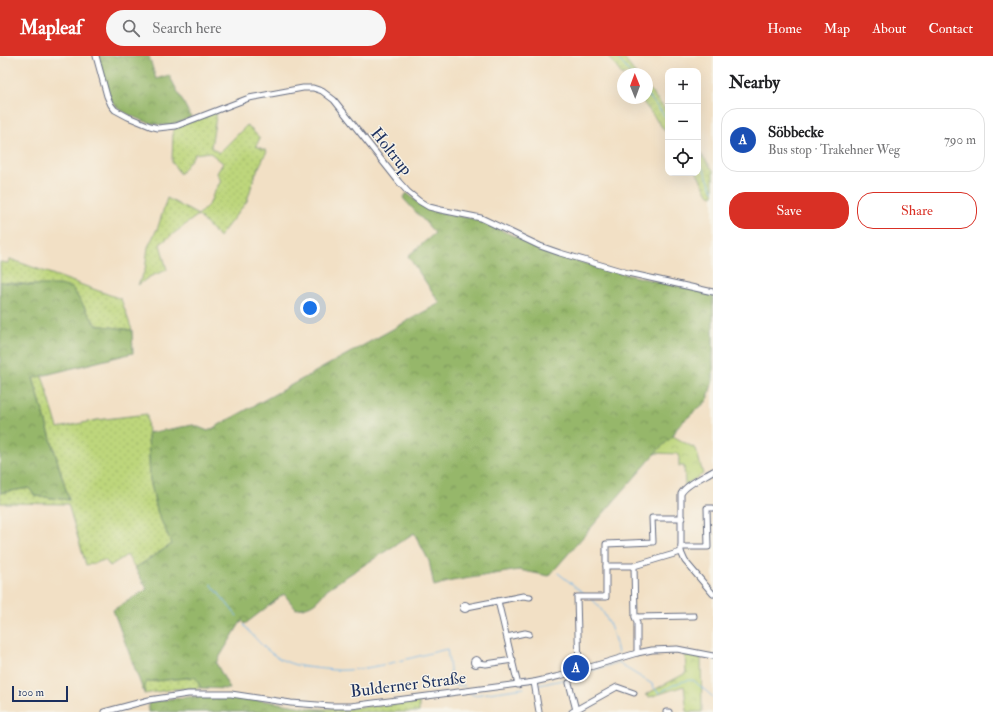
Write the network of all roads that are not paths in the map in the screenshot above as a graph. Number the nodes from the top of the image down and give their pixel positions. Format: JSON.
{"nodes":[{"id":1,"x":96,"y":56,"type":"edge"},
{"id":2,"x":713,"y":292,"type":"edge"},
{"id":3,"x":713,"y":471,"type":"edge"},
{"id":4,"x":713,"y":508,"type":"edge"},
{"id":5,"x":682,"y":518,"type":"junction"},
{"id":6,"x":682,"y":549,"type":"junction"},
{"id":7,"x":606,"y":566,"type":"junction"},
{"id":8,"x":634,"y":566,"type":"junction"},
{"id":9,"x":713,"y":594,"type":"edge"},
{"id":10,"x":530,"y":597,"type":"dead end"},
{"id":11,"x":498,"y":601,"type":"junction"},
{"id":12,"x":467,"y":607,"type":"dead end"},
{"id":13,"x":694,"y":616,"type":"dead end"},
{"id":14,"x":635,"y":617,"type":"junction"},
{"id":15,"x":528,"y":634,"type":"dead end"},
{"id":16,"x":507,"y":637,"type":"junction"},
{"id":17,"x":637,"y":653,"type":"junction"},
{"id":18,"x":713,"y":656,"type":"edge"},
{"id":19,"x":513,"y":660,"type":"junction"},
{"id":20,"x":478,"y":663,"type":"dead end"},
{"id":21,"x":579,"y":671,"type":"junction"},
{"id":22,"x":534,"y":682,"type":"junction"},
{"id":23,"x":568,"y":683,"type":"dead end"},
{"id":24,"x":518,"y":685,"type":"junction"},
{"id":25,"x":634,"y":693,"type":"dead end"},
{"id":26,"x":574,"y":711,"type":"edge"},
{"id":27,"x":104,"y":712,"type":"edge"},
{"id":28,"x":539,"y":712,"type":"edge"}],
"edges":[{"from":1,"to":2,"type":"street","name":"Holtrup"},
{"from":3,"to":5,"type":"street"},
{"from":4,"to":6,"type":"street"},
{"from":5,"to":6,"type":"street"},
{"from":5,"to":7,"type":"street"},
{"from":6,"to":8,"type":"street"},
{"from":6,"to":9,"type":"street"},
{"from":7,"to":8,"type":"street"},
{"from":7,"to":21,"type":"street"},
{"from":8,"to":14,"type":"street"},
{"from":10,"to":11,"type":"street"},
{"from":11,"to":12,"type":"street"},
{"from":11,"to":16,"type":"street"},
{"from":13,"to":14,"type":"street"},
{"from":14,"to":17,"type":"street"},
{"from":15,"to":16,"type":"street"},
{"from":16,"to":19,"type":"street"},
{"from":17,"to":18,"type":"street","name":"Bulderner Straße"},
{"from":17,"to":21,"type":"street","name":"Bulderner Straße"},
{"from":19,"to":20,"type":"street"},
{"from":19,"to":24,"type":"street"},
{"from":21,"to":22,"type":"street","name":"Bulderner Straße"},
{"from":22,"to":24,"type":"street","name":"Bulderner Straße"},
{"from":22,"to":28,"type":"street"},
{"from":23,"to":26,"type":"street"},
{"from":24,"to":27,"type":"street","name":"Bulderner Straße"},
{"from":25,"to":26,"type":"street"}]}
